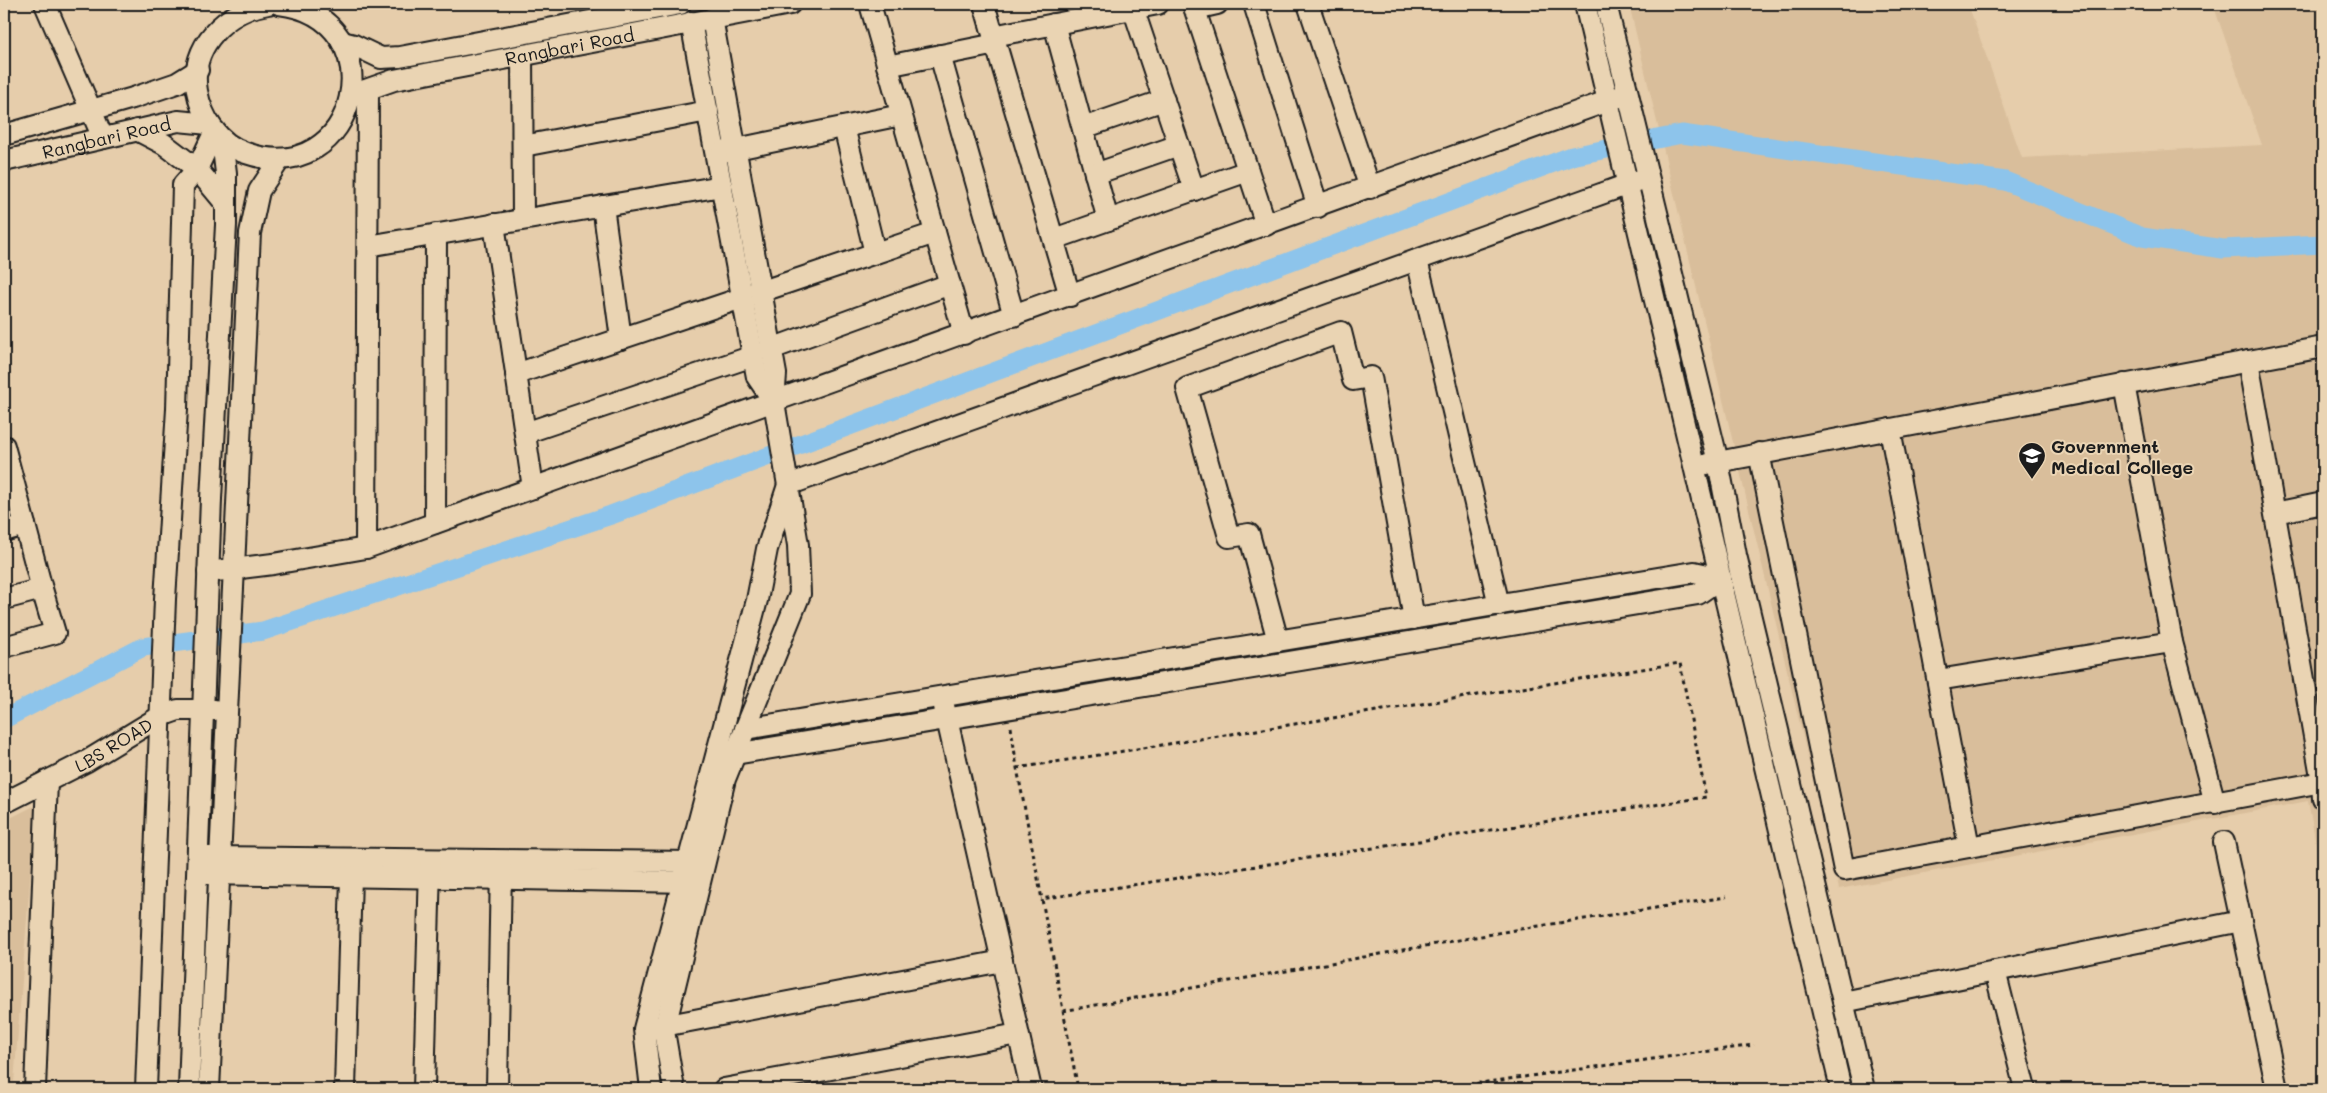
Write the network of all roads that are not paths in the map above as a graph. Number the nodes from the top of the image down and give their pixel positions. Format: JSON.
{"nodes":[{"id":1,"x":45,"y":4,"type":"edge"},
{"id":2,"x":268,"y":4,"type":"edge"},
{"id":3,"x":288,"y":4,"type":"edge"},
{"id":4,"x":680,"y":4,"type":"edge"},
{"id":5,"x":790,"y":4,"type":"edge"},
{"id":6,"x":870,"y":4,"type":"edge"},
{"id":7,"x":984,"y":4,"type":"edge"},
{"id":8,"x":1158,"y":4,"type":"edge"},
{"id":9,"x":1217,"y":4,"type":"edge"},
{"id":10,"x":1254,"y":4,"type":"edge"},
{"id":11,"x":1308,"y":4,"type":"edge"},
{"id":12,"x":1585,"y":4,"type":"edge"},
{"id":13,"x":1606,"y":4,"type":"edge"},
{"id":14,"x":1194,"y":6,"type":"edge"},
{"id":15,"x":632,"y":8,"type":"edge"},
{"id":16,"x":1134,"y":8,"type":"junction"},
{"id":17,"x":224,"y":11,"type":"edge"},
{"id":18,"x":712,"y":18,"type":"junction"},
{"id":19,"x":691,"y":22,"type":"junction"},
{"id":20,"x":1054,"y":24,"type":"junction"},
{"id":21,"x":995,"y":40,"type":"junction"},
{"id":22,"x":342,"y":42,"type":"junction"},
{"id":23,"x":522,"y":55,"type":"junction"},
{"id":24,"x":940,"y":55,"type":"junction"},
{"id":25,"x":887,"y":66,"type":"junction"},
{"id":26,"x":198,"y":70,"type":"junction"},
{"id":27,"x":360,"y":93,"type":"junction"},
{"id":28,"x":1164,"y":100,"type":"junction"},
{"id":29,"x":1629,"y":101,"type":"junction"},
{"id":30,"x":1610,"y":107,"type":"junction"},
{"id":31,"x":91,"y":110,"type":"junction"},
{"id":32,"x":708,"y":111,"type":"junction"},
{"id":33,"x":901,"y":115,"type":"junction"},
{"id":34,"x":844,"y":127,"type":"junction"},
{"id":35,"x":1083,"y":128,"type":"junction"},
{"id":36,"x":137,"y":130,"type":"junction"},
{"id":37,"x":216,"y":132,"type":"junction"},
{"id":38,"x":4,"y":136,"type":"edge"},
{"id":39,"x":103,"y":138,"type":"junction"},
{"id":40,"x":1179,"y":145,"type":"junction"},
{"id":41,"x":523,"y":146,"type":"junction"},
{"id":42,"x":736,"y":149,"type":"junction"},
{"id":43,"x":716,"y":153,"type":"junction"},
{"id":44,"x":280,"y":159,"type":"junction"},
{"id":45,"x":4,"y":161,"type":"edge"},
{"id":46,"x":197,"y":169,"type":"junction"},
{"id":47,"x":1645,"y":169,"type":"junction"},
{"id":48,"x":1248,"y":171,"type":"junction"},
{"id":49,"x":1095,"y":174,"type":"junction"},
{"id":50,"x":1626,"y":176,"type":"junction"},
{"id":51,"x":722,"y":186,"type":"junction"},
{"id":52,"x":1370,"y":188,"type":"junction"},
{"id":53,"x":1194,"y":190,"type":"junction"},
{"id":54,"x":226,"y":204,"type":"junction"},
{"id":55,"x":603,"y":206,"type":"junction"},
{"id":56,"x":1318,"y":207,"type":"junction"},
{"id":57,"x":523,"y":220,"type":"junction"},
{"id":58,"x":1108,"y":220,"type":"junction"},
{"id":59,"x":494,"y":224,"type":"junction"},
{"id":60,"x":1266,"y":226,"type":"junction"},
{"id":61,"x":935,"y":233,"type":"junction"},
{"id":62,"x":436,"y":234,"type":"junction"},
{"id":63,"x":1054,"y":239,"type":"junction"},
{"id":64,"x":368,"y":246,"type":"junction"},
{"id":65,"x":875,"y":253,"type":"junction"},
{"id":66,"x":1417,"y":260,"type":"junction"},
{"id":67,"x":950,"y":284,"type":"junction"},
{"id":68,"x":752,"y":296,"type":"junction"},
{"id":69,"x":1070,"y":296,"type":"junction"},
{"id":70,"x":1014,"y":316,"type":"junction"},
{"id":71,"x":964,"y":334,"type":"junction"},
{"id":72,"x":621,"y":339,"type":"junction"},
{"id":73,"x":2323,"y":346,"type":"edge"},
{"id":74,"x":762,"y":353,"type":"junction"},
{"id":75,"x":2248,"y":361,"type":"junction"},
{"id":76,"x":516,"y":374,"type":"junction"},
{"id":77,"x":2124,"y":384,"type":"junction"},
{"id":78,"x":775,"y":411,"type":"junction"},
{"id":79,"x":1890,"y":429,"type":"junction"},
{"id":80,"x":525,"y":433,"type":"junction"},
{"id":81,"x":1759,"y":453,"type":"junction"},
{"id":82,"x":5,"y":459,"type":"edge"},
{"id":83,"x":1718,"y":462,"type":"junction"},
{"id":84,"x":1695,"y":466,"type":"junction"},
{"id":85,"x":787,"y":478,"type":"junction"},
{"id":86,"x":533,"y":488,"type":"junction"},
{"id":87,"x":2323,"y":503,"type":"edge"},
{"id":88,"x":2275,"y":513,"type":"junction"},
{"id":89,"x":435,"y":523,"type":"junction"},
{"id":90,"x":25,"y":525,"type":"junction"},
{"id":91,"x":4,"y":530,"type":"edge"},
{"id":92,"x":366,"y":548,"type":"junction"},
{"id":93,"x":234,"y":569,"type":"junction"},
{"id":94,"x":208,"y":572,"type":"junction"},
{"id":95,"x":1721,"y":578,"type":"junction"},
{"id":96,"x":42,"y":589,"type":"junction"},
{"id":97,"x":4,"y":599,"type":"edge"},
{"id":98,"x":1499,"y":605,"type":"junction"},
{"id":99,"x":1414,"y":619,"type":"junction"},
{"id":100,"x":1313,"y":636,"type":"junction"},
{"id":101,"x":1278,"y":641,"type":"junction"},
{"id":102,"x":2172,"y":642,"type":"junction"},
{"id":103,"x":4,"y":647,"type":"edge"},
{"id":104,"x":1316,"y":657,"type":"junction"},
{"id":105,"x":1938,"y":680,"type":"junction"},
{"id":106,"x":942,"y":696,"type":"junction"},
{"id":107,"x":203,"y":710,"type":"junction"},
{"id":108,"x":227,"y":711,"type":"junction"},
{"id":109,"x":161,"y":716,"type":"junction"},
{"id":110,"x":947,"y":719,"type":"junction"},
{"id":111,"x":746,"y":729,"type":"junction"},
{"id":112,"x":735,"y":754,"type":"junction"},
{"id":113,"x":48,"y":781,"type":"junction"},
{"id":114,"x":2323,"y":791,"type":"edge"},
{"id":115,"x":4,"y":803,"type":"edge"},
{"id":116,"x":2216,"y":803,"type":"junction"},
{"id":117,"x":2224,"y":842,"type":"dead end"},
{"id":118,"x":1969,"y":847,"type":"junction"},
{"id":119,"x":696,"y":862,"type":"junction"},
{"id":120,"x":197,"y":865,"type":"junction"},
{"id":121,"x":220,"y":865,"type":"junction"},
{"id":122,"x":430,"y":868,"type":"junction"},
{"id":123,"x":501,"y":869,"type":"junction"},
{"id":124,"x":350,"y":876,"type":"junction"},
{"id":125,"x":691,"y":882,"type":"junction"},
{"id":126,"x":2241,"y":921,"type":"junction"},
{"id":127,"x":1002,"y":961,"type":"junction"},
{"id":128,"x":1994,"y":971,"type":"junction"},
{"id":129,"x":1843,"y":1002,"type":"junction"},
{"id":130,"x":665,"y":1027,"type":"junction"},
{"id":131,"x":644,"y":1029,"type":"junction"},
{"id":132,"x":1018,"y":1034,"type":"junction"},
{"id":133,"x":35,"y":1089,"type":"edge"},
{"id":134,"x":146,"y":1089,"type":"edge"},
{"id":135,"x":189,"y":1089,"type":"edge"},
{"id":136,"x":209,"y":1089,"type":"edge"},
{"id":137,"x":344,"y":1089,"type":"edge"},
{"id":138,"x":424,"y":1089,"type":"edge"},
{"id":139,"x":496,"y":1089,"type":"edge"},
{"id":140,"x":651,"y":1089,"type":"edge"},
{"id":141,"x":674,"y":1089,"type":"edge"},
{"id":142,"x":724,"y":1089,"type":"edge"},
{"id":143,"x":1031,"y":1089,"type":"edge"},
{"id":144,"x":1841,"y":1089,"type":"edge"},
{"id":145,"x":1864,"y":1089,"type":"edge"},
{"id":146,"x":2025,"y":1089,"type":"edge"},
{"id":147,"x":2277,"y":1089,"type":"edge"}],
"edges":[{"from":1,"to":31,"type":"street"},
{"from":2,"to":17,"type":"street"},
{"from":3,"to":22,"type":"street"},
{"from":4,"to":15,"type":"street","name":"Rangbari Road"},
{"from":5,"to":18,"type":"street","name":"Rangbari Road"},
{"from":6,"to":25,"type":"street"},
{"from":7,"to":21,"type":"street"},
{"from":8,"to":16,"type":"street"},
{"from":9,"to":14,"type":"street"},
{"from":10,"to":56,"type":"street"},
{"from":11,"to":52,"type":"street"},
{"from":12,"to":30,"type":"street"},
{"from":13,"to":29,"type":"street"},
{"from":14,"to":48,"type":"street"},
{"from":15,"to":22,"type":"street","name":"Rangbari Road"},
{"from":16,"to":20,"type":"street"},
{"from":16,"to":28,"type":"street"},
{"from":17,"to":26,"type":"street"},
{"from":18,"to":19,"type":"street","name":"Rangbari Road"},
{"from":18,"to":42,"type":"street"},
{"from":19,"to":23,"type":"street","name":"Rangbari Road"},
{"from":19,"to":32,"type":"street"},
{"from":20,"to":21,"type":"street"},
{"from":20,"to":35,"type":"street"},
{"from":21,"to":24,"type":"street"},
{"from":21,"to":63,"type":"street"},
{"from":22,"to":27,"type":"street"},
{"from":23,"to":27,"type":"street","name":"Rangbari Road"},
{"from":23,"to":41,"type":"street"},
{"from":24,"to":25,"type":"street"},
{"from":24,"to":70,"type":"street"},
{"from":25,"to":33,"type":"street"},
{"from":26,"to":31,"type":"street","name":"Rangbari Road"},
{"from":26,"to":37,"type":"street"},
{"from":27,"to":44,"type":"street"},
{"from":27,"to":64,"type":"street"},
{"from":28,"to":35,"type":"street"},
{"from":28,"to":40,"type":"street"},
{"from":29,"to":30,"type":"street"},
{"from":29,"to":47,"type":"street"},
{"from":30,"to":50,"type":"street"},
{"from":30,"to":52,"type":"street"},
{"from":31,"to":38,"type":"street","name":"Rangbari Road"},
{"from":31,"to":39,"type":"street"},
{"from":32,"to":41,"type":"street"},
{"from":32,"to":43,"type":"street"},
{"from":33,"to":34,"type":"street"},
{"from":33,"to":61,"type":"street"},
{"from":34,"to":42,"type":"street"},
{"from":34,"to":65,"type":"street"},
{"from":35,"to":49,"type":"street"},
{"from":36,"to":37,"type":"street","name":"Rangbari Road"},
{"from":36,"to":39,"type":"street","name":"Rangbari Road"},
{"from":36,"to":46,"type":"street"},
{"from":37,"to":44,"type":"street"},
{"from":37,"to":46,"type":"street"},
{"from":37,"to":54,"type":"street"},
{"from":39,"to":45,"type":"street","name":"Rangbari Road"},
{"from":40,"to":49,"type":"street"},
{"from":40,"to":53,"type":"street"},
{"from":41,"to":57,"type":"street"},
{"from":42,"to":43,"type":"street"},
{"from":42,"to":68,"type":"street"},
{"from":43,"to":51,"type":"street"},
{"from":44,"to":93,"type":"street"},
{"from":46,"to":54,"type":"street"},
{"from":46,"to":109,"type":"street"},
{"from":47,"to":50,"type":"street"},
{"from":47,"to":83,"type":"street"},
{"from":48,"to":53,"type":"street"},
{"from":48,"to":60,"type":"street"},
{"from":49,"to":58,"type":"street"},
{"from":50,"to":66,"type":"street"},
{"from":50,"to":84,"type":"street"},
{"from":51,"to":55,"type":"street"},
{"from":51,"to":68,"type":"street"},
{"from":52,"to":56,"type":"street"},
{"from":53,"to":58,"type":"street"},
{"from":54,"to":94,"type":"street"},
{"from":55,"to":57,"type":"street"},
{"from":55,"to":72,"type":"street"},
{"from":56,"to":60,"type":"street"},
{"from":57,"to":59,"type":"street"},
{"from":58,"to":63,"type":"street"},
{"from":59,"to":62,"type":"street"},
{"from":59,"to":76,"type":"street"},
{"from":60,"to":69,"type":"street"},
{"from":61,"to":65,"type":"street"},
{"from":61,"to":67,"type":"street"},
{"from":62,"to":64,"type":"street"},
{"from":62,"to":89,"type":"street"},
{"from":63,"to":69,"type":"street"},
{"from":64,"to":92,"type":"street"},
{"from":65,"to":68,"type":"street"},
{"from":66,"to":85,"type":"street"},
{"from":66,"to":98,"type":"street"},
{"from":67,"to":71,"type":"street"},
{"from":67,"to":74,"type":"street"},
{"from":68,"to":72,"type":"street"},
{"from":68,"to":74,"type":"street"},
{"from":69,"to":70,"type":"street"},
{"from":70,"to":71,"type":"street"},
{"from":71,"to":78,"type":"street"},
{"from":72,"to":76,"type":"street"},
{"from":73,"to":75,"type":"street"},
{"from":74,"to":78,"type":"street"},
{"from":74,"to":80,"type":"street"},
{"from":75,"to":77,"type":"street"},
{"from":75,"to":88,"type":"street"},
{"from":76,"to":80,"type":"street"},
{"from":77,"to":79,"type":"street"},
{"from":77,"to":102,"type":"street"},
{"from":78,"to":85,"type":"street"},
{"from":78,"to":86,"type":"street"},
{"from":79,"to":81,"type":"street"},
{"from":79,"to":105,"type":"street"},
{"from":80,"to":86,"type":"street"},
{"from":81,"to":83,"type":"street"},
{"from":81,"to":118,"type":"street"},
{"from":82,"to":90,"type":"street"},
{"from":83,"to":84,"type":"street"},
{"from":83,"to":129,"type":"street"},
{"from":84,"to":95,"type":"street"},
{"from":85,"to":111,"type":"street"},
{"from":85,"to":119,"type":"street"},
{"from":86,"to":89,"type":"street"},
{"from":87,"to":88,"type":"street"},
{"from":88,"to":114,"type":"street"},
{"from":89,"to":92,"type":"street"},
{"from":90,"to":91,"type":"street"},
{"from":90,"to":96,"type":"street"},
{"from":92,"to":93,"type":"street"},
{"from":93,"to":94,"type":"street"},
{"from":93,"to":108,"type":"street"},
{"from":94,"to":107,"type":"street"},
{"from":95,"to":98,"type":"street"},
{"from":95,"to":104,"type":"street"},
{"from":95,"to":144,"type":"street"},
{"from":96,"to":97,"type":"street"},
{"from":96,"to":103,"type":"street"},
{"from":98,"to":99,"type":"street"},
{"from":99,"to":100,"type":"street"},
{"from":99,"to":101,"type":"street"},
{"from":100,"to":101,"type":"street"},
{"from":100,"to":104,"type":"street"},
{"from":101,"to":106,"type":"street"},
{"from":102,"to":105,"type":"street"},
{"from":102,"to":116,"type":"street"},
{"from":104,"to":110,"type":"street"},
{"from":105,"to":118,"type":"street"},
{"from":106,"to":110,"type":"street"},
{"from":106,"to":111,"type":"street"},
{"from":107,"to":108,"type":"street","name":"LBS ROAD"},
{"from":107,"to":109,"type":"street","name":"LBS ROAD"},
{"from":107,"to":120,"type":"street"},
{"from":108,"to":121,"type":"street"},
{"from":109,"to":113,"type":"street","name":"LBS ROAD"},
{"from":109,"to":134,"type":"street"},
{"from":110,"to":112,"type":"street"},
{"from":110,"to":127,"type":"street"},
{"from":111,"to":112,"type":"street"},
{"from":112,"to":119,"type":"street"},
{"from":113,"to":115,"type":"street","name":"LBS ROAD"},
{"from":113,"to":133,"type":"street"},
{"from":114,"to":116,"type":"street"},
{"from":116,"to":118,"type":"street"},
{"from":117,"to":126,"type":"street"},
{"from":119,"to":123,"type":"street"},
{"from":119,"to":125,"type":"street"},
{"from":120,"to":121,"type":"street"},
{"from":120,"to":135,"type":"street"},
{"from":121,"to":122,"type":"street"},
{"from":121,"to":124,"type":"street"},
{"from":121,"to":136,"type":"street"},
{"from":122,"to":123,"type":"street"},
{"from":122,"to":124,"type":"street"},
{"from":122,"to":138,"type":"street"},
{"from":123,"to":125,"type":"street"},
{"from":123,"to":139,"type":"street"},
{"from":124,"to":137,"type":"street"},
{"from":125,"to":130,"type":"street"},
{"from":125,"to":131,"type":"street"},
{"from":126,"to":128,"type":"street"},
{"from":126,"to":147,"type":"street"},
{"from":127,"to":130,"type":"street"},
{"from":127,"to":132,"type":"street"},
{"from":128,"to":129,"type":"street"},
{"from":128,"to":146,"type":"street"},
{"from":129,"to":145,"type":"street"},
{"from":130,"to":131,"type":"street"},
{"from":130,"to":141,"type":"street"},
{"from":131,"to":140,"type":"street"},
{"from":132,"to":142,"type":"street"},
{"from":132,"to":143,"type":"street"}]}
